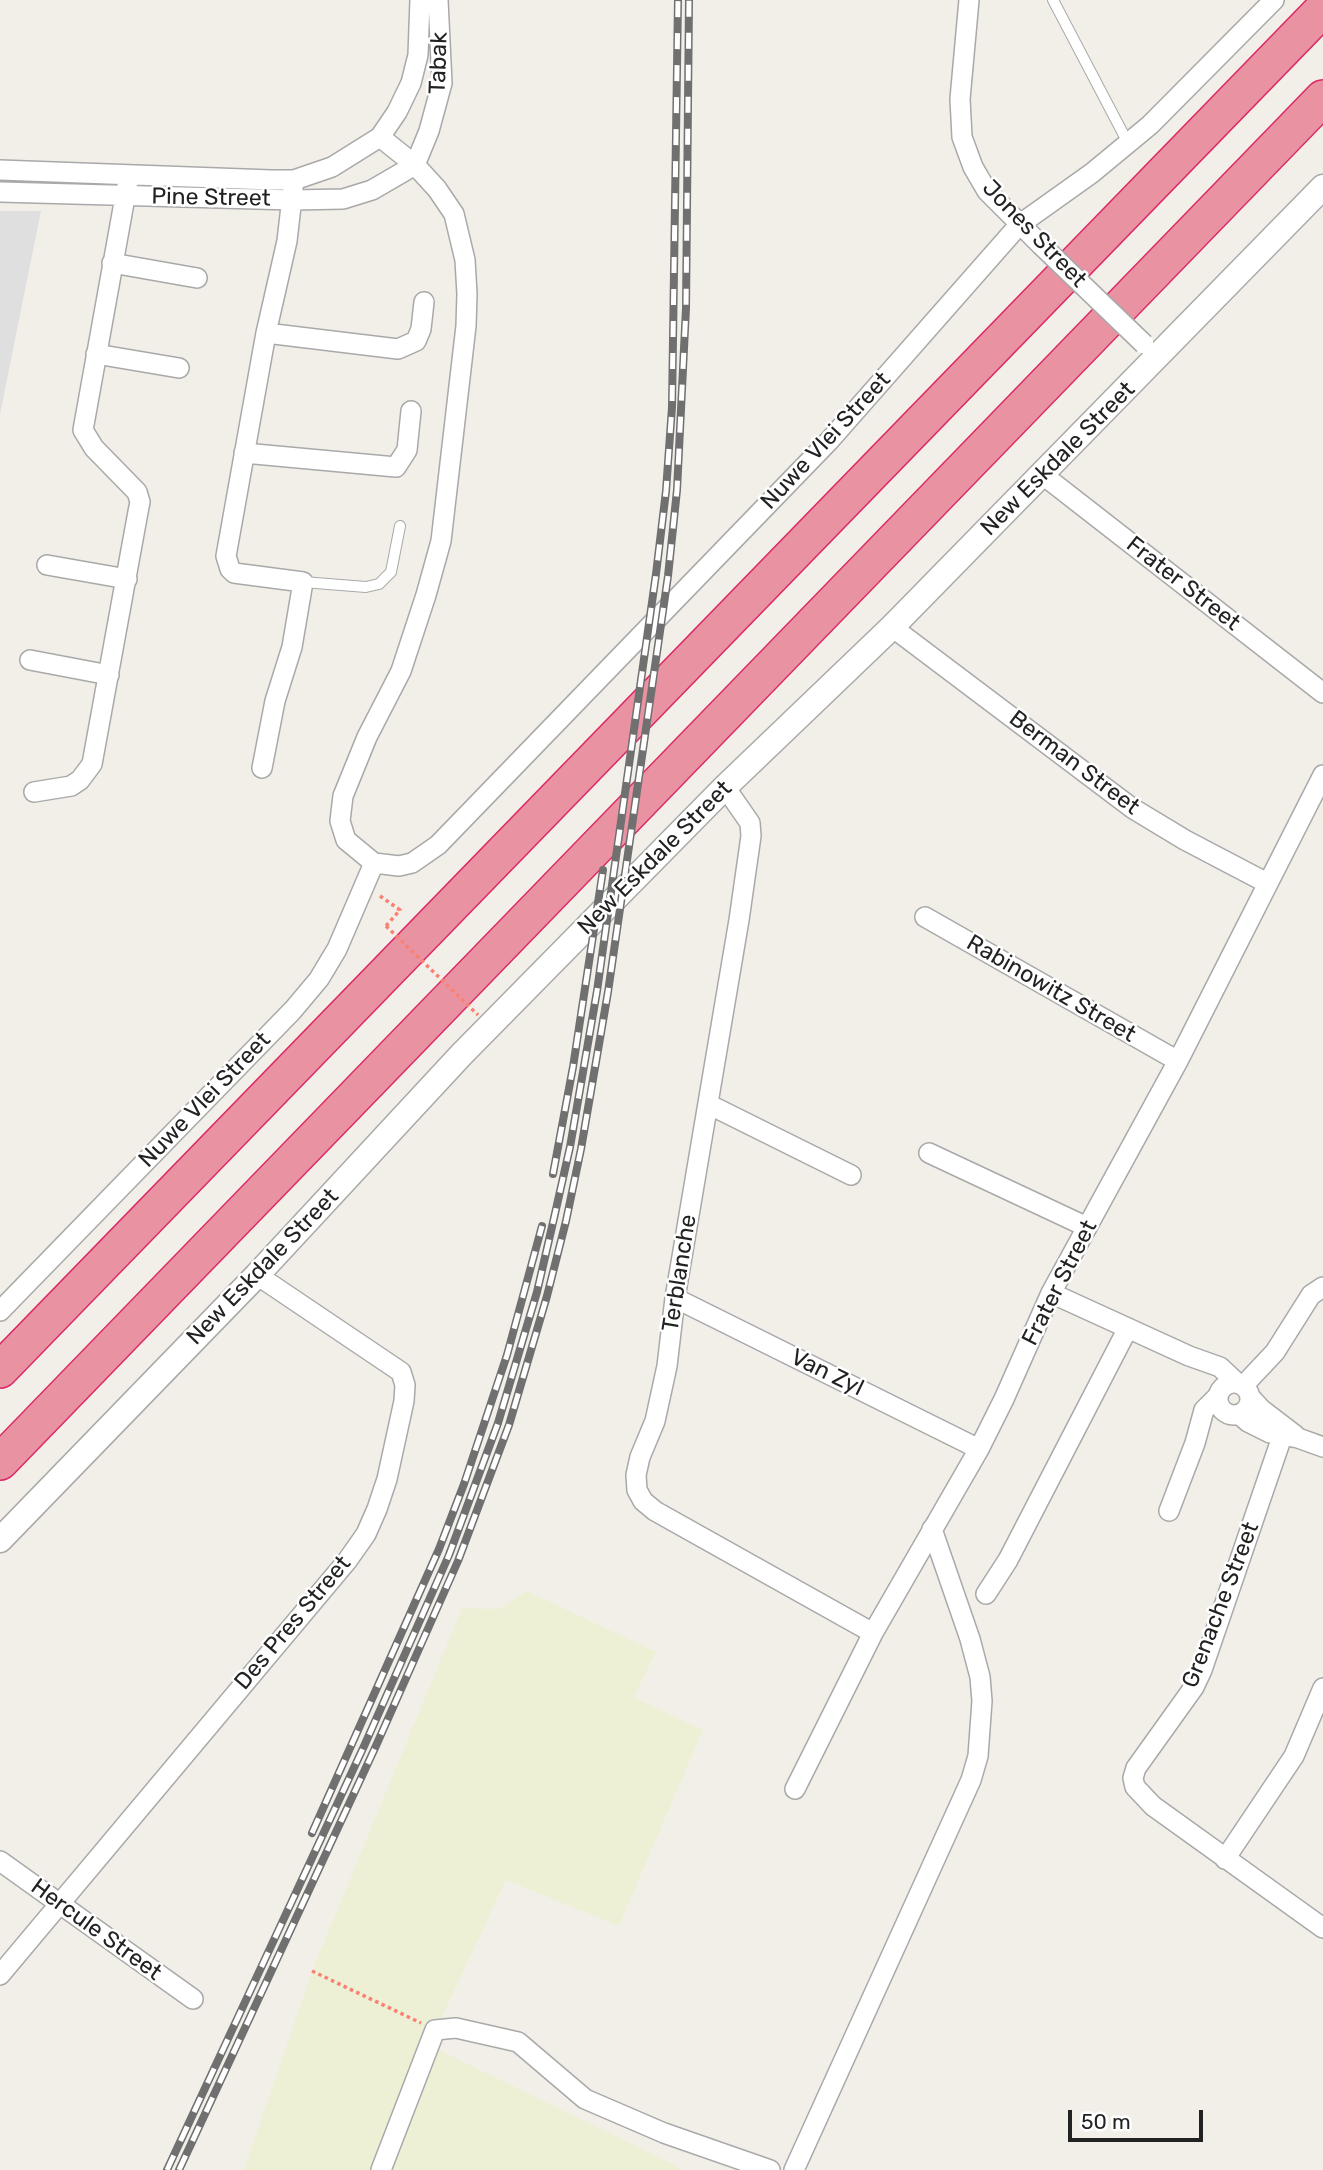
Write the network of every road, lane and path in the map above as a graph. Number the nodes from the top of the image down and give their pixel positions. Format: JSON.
{"nodes":[{"id":1,"x":420,"y":0,"type":"edge"},
{"id":2,"x":438,"y":0,"type":"edge"},
{"id":3,"x":969,"y":0,"type":"edge"},
{"id":4,"x":1053,"y":0,"type":"edge"},
{"id":5,"x":1274,"y":0,"type":"edge"},
{"id":6,"x":1323,"y":9,"type":"edge"},
{"id":7,"x":1323,"y":98,"type":"edge"},
{"id":8,"x":380,"y":137,"type":"junction"},
{"id":9,"x":1128,"y":144,"type":"junction"},
{"id":10,"x":415,"y":164,"type":"junction"},
{"id":11,"x":0,"y":170,"type":"edge"},
{"id":12,"x":129,"y":175,"type":"junction"},
{"id":13,"x":294,"y":180,"type":"junction"},
{"id":14,"x":1323,"y":187,"type":"edge"},
{"id":15,"x":0,"y":192,"type":"edge"},
{"id":16,"x":126,"y":197,"type":"junction"},
{"id":17,"x":293,"y":200,"type":"junction"},
{"id":18,"x":1019,"y":225,"type":"junction"},
{"id":19,"x":112,"y":262,"type":"junction"},
{"id":20,"x":197,"y":278,"type":"dead end"},
{"id":21,"x":424,"y":302,"type":"dead end"},
{"id":22,"x":266,"y":333,"type":"junction"},
{"id":23,"x":1151,"y":351,"type":"junction"},
{"id":24,"x":96,"y":354,"type":"junction"},
{"id":25,"x":179,"y":368,"type":"dead end"},
{"id":26,"x":411,"y":411,"type":"dead end"},
{"id":27,"x":244,"y":453,"type":"junction"},
{"id":28,"x":1042,"y":475,"type":"junction"},
{"id":29,"x":400,"y":526,"type":"dead end"},
{"id":30,"x":47,"y":565,"type":"dead end"},
{"id":31,"x":127,"y":579,"type":"junction"},
{"id":32,"x":303,"y":582,"type":"junction"},
{"id":33,"x":892,"y":627,"type":"junction"},
{"id":34,"x":30,"y":660,"type":"dead end"},
{"id":35,"x":110,"y":675,"type":"junction"},
{"id":36,"x":1323,"y":693,"type":"edge"},
{"id":37,"x":262,"y":768,"type":"dead end"},
{"id":38,"x":1323,"y":775,"type":"edge"},
{"id":39,"x":724,"y":787,"type":"junction"},
{"id":40,"x":34,"y":792,"type":"dead end"},
{"id":41,"x":374,"y":863,"type":"junction"},
{"id":42,"x":1267,"y":883,"type":"junction"},
{"id":43,"x":375,"y":893,"type":"dead end"},
{"id":44,"x":925,"y":917,"type":"dead end"},
{"id":45,"x":478,"y":1015,"type":"dead end"},
{"id":46,"x":1178,"y":1061,"type":"junction"},
{"id":47,"x":708,"y":1104,"type":"junction"},
{"id":48,"x":929,"y":1153,"type":"dead end"},
{"id":49,"x":851,"y":1175,"type":"dead end"},
{"id":50,"x":1087,"y":1227,"type":"junction"},
{"id":51,"x":257,"y":1275,"type":"junction"},
{"id":52,"x":83,"y":1284,"type":"junction"},
{"id":53,"x":1323,"y":1287,"type":"edge"},
{"id":54,"x":1051,"y":1293,"type":"junction"},
{"id":55,"x":675,"y":1298,"type":"junction"},
{"id":56,"x":0,"y":1311,"type":"edge"},
{"id":57,"x":1128,"y":1328,"type":"junction"},
{"id":58,"x":0,"y":1363,"type":"edge"},
{"id":59,"x":0,"y":1370,"type":"edge"},
{"id":60,"x":1233,"y":1396,"type":"junction"},
{"id":61,"x":1289,"y":1434,"type":"junction"},
{"id":62,"x":1323,"y":1447,"type":"edge"},
{"id":63,"x":979,"y":1449,"type":"junction"},
{"id":64,"x":0,"y":1462,"type":"edge"},
{"id":65,"x":1169,"y":1511,"type":"dead end"},
{"id":66,"x":932,"y":1529,"type":"junction"},
{"id":67,"x":0,"y":1540,"type":"edge"},
{"id":68,"x":986,"y":1594,"type":"dead end"},
{"id":69,"x":873,"y":1633,"type":"junction"},
{"id":70,"x":1323,"y":1688,"type":"edge"},
{"id":71,"x":795,"y":1790,"type":"dead end"},
{"id":72,"x":1225,"y":1859,"type":"junction"},
{"id":73,"x":0,"y":1861,"type":"edge"},
{"id":74,"x":57,"y":1904,"type":"junction"},
{"id":75,"x":1323,"y":1928,"type":"edge"},
{"id":76,"x":312,"y":1972,"type":"dead end"},
{"id":77,"x":0,"y":1975,"type":"edge"},
{"id":78,"x":193,"y":1999,"type":"dead end"},
{"id":79,"x":435,"y":2030,"type":"junction"},
{"id":80,"x":381,"y":2170,"type":"edge"},
{"id":81,"x":770,"y":2170,"type":"edge"},
{"id":82,"x":794,"y":2170,"type":"edge"}],
"edges":[{"from":1,"to":8,"type":"street","name":"Tabak"},
{"from":2,"to":10,"type":"street","name":"Tabak"},
{"from":3,"to":18,"type":"street","name":"Jones Street"},
{"from":4,"to":9,"type":"lane"},
{"from":5,"to":9,"type":"street","name":"Nuwe Vlei Street"},
{"from":6,"to":52,"type":"highway"},
{"from":7,"to":64,"type":"highway"},
{"from":8,"to":10,"type":"street"},
{"from":8,"to":13,"type":"street","name":"Pine Street"},
{"from":9,"to":18,"type":"street","name":"Nuwe Vlei Street"},
{"from":10,"to":17,"type":"street","name":"Pine Street"},
{"from":10,"to":41,"type":"street"},
{"from":11,"to":12,"type":"street","name":"Pine Street"},
{"from":12,"to":13,"type":"street","name":"Pine Street"},
{"from":12,"to":16,"type":"street"},
{"from":13,"to":17,"type":"street"},
{"from":14,"to":23,"type":"street","name":"New Eskdale Street"},
{"from":15,"to":16,"type":"street","name":"Pine Street"},
{"from":16,"to":17,"type":"street","name":"Pine Street"},
{"from":16,"to":19,"type":"street"},
{"from":17,"to":22,"type":"street"},
{"from":18,"to":23,"type":"street","name":"Jones Street","bridge":true},
{"from":18,"to":41,"type":"street","name":"Nuwe Vlei Street"},
{"from":19,"to":20,"type":"street"},
{"from":19,"to":24,"type":"street"},
{"from":21,"to":22,"type":"street"},
{"from":22,"to":27,"type":"street"},
{"from":23,"to":28,"type":"street","name":"New Eskdale Street"},
{"from":24,"to":25,"type":"street"},
{"from":24,"to":31,"type":"street"},
{"from":26,"to":27,"type":"street"},
{"from":27,"to":32,"type":"street"},
{"from":28,"to":33,"type":"street","name":"New Eskdale Street"},
{"from":28,"to":36,"type":"street","name":"Frater Street"},
{"from":29,"to":32,"type":"lane"},
{"from":30,"to":31,"type":"street"},
{"from":31,"to":35,"type":"street"},
{"from":32,"to":37,"type":"street"},
{"from":33,"to":39,"type":"street","name":"New Eskdale Street"},
{"from":33,"to":42,"type":"street","name":"Berman Street"},
{"from":34,"to":35,"type":"street"},
{"from":35,"to":40,"type":"street"},
{"from":38,"to":42,"type":"street","name":"Frater Street"},
{"from":39,"to":47,"type":"street","name":"Terblanche"},
{"from":39,"to":51,"type":"street","name":"New Eskdale Street"},
{"from":41,"to":56,"type":"street","name":"Nuwe Vlei Street"},
{"from":42,"to":46,"type":"street","name":"Frater Street"},
{"from":43,"to":45,"type":"path","bridge":true},
{"from":44,"to":46,"type":"street","name":"Rabinowitz Street"},
{"from":46,"to":50,"type":"street","name":"Frater Street"},
{"from":47,"to":49,"type":"street"},
{"from":47,"to":55,"type":"street","name":"Terblanche"},
{"from":48,"to":50,"type":"street"},
{"from":50,"to":54,"type":"street","name":"Frater Street"},
{"from":51,"to":67,"type":"street","name":"New Eskdale Street"},
{"from":51,"to":74,"type":"street","name":"Des Pres Street"},
{"from":52,"to":58,"type":"highway"},
{"from":52,"to":59,"type":"highway"},
{"from":53,"to":60,"type":"street"},
{"from":54,"to":57,"type":"street"},
{"from":54,"to":63,"type":"street","name":"Frater Street"},
{"from":55,"to":63,"type":"street","name":"Van Zyl"},
{"from":55,"to":69,"type":"street","name":"Terblanche"},
{"from":57,"to":60,"type":"street"},
{"from":57,"to":68,"type":"street"},
{"from":60,"to":61,"type":"street"},
{"from":60,"to":65,"type":"street"},
{"from":61,"to":62,"type":"street"},
{"from":61,"to":72,"type":"street","name":"Grenache Street"},
{"from":63,"to":66,"type":"street","name":"Frater Street"},
{"from":66,"to":69,"type":"street","name":"Frater Street"},
{"from":66,"to":82,"type":"street"},
{"from":69,"to":71,"type":"street","name":"Frater Street"},
{"from":70,"to":72,"type":"street"},
{"from":72,"to":75,"type":"street","name":"Grenache Street"},
{"from":73,"to":74,"type":"street","name":"Hercule Street"},
{"from":74,"to":77,"type":"street","name":"Des Pres Street"},
{"from":74,"to":78,"type":"street","name":"Hercule Street"},
{"from":76,"to":79,"type":"path"},
{"from":79,"to":80,"type":"street"},
{"from":79,"to":81,"type":"street"}]}
